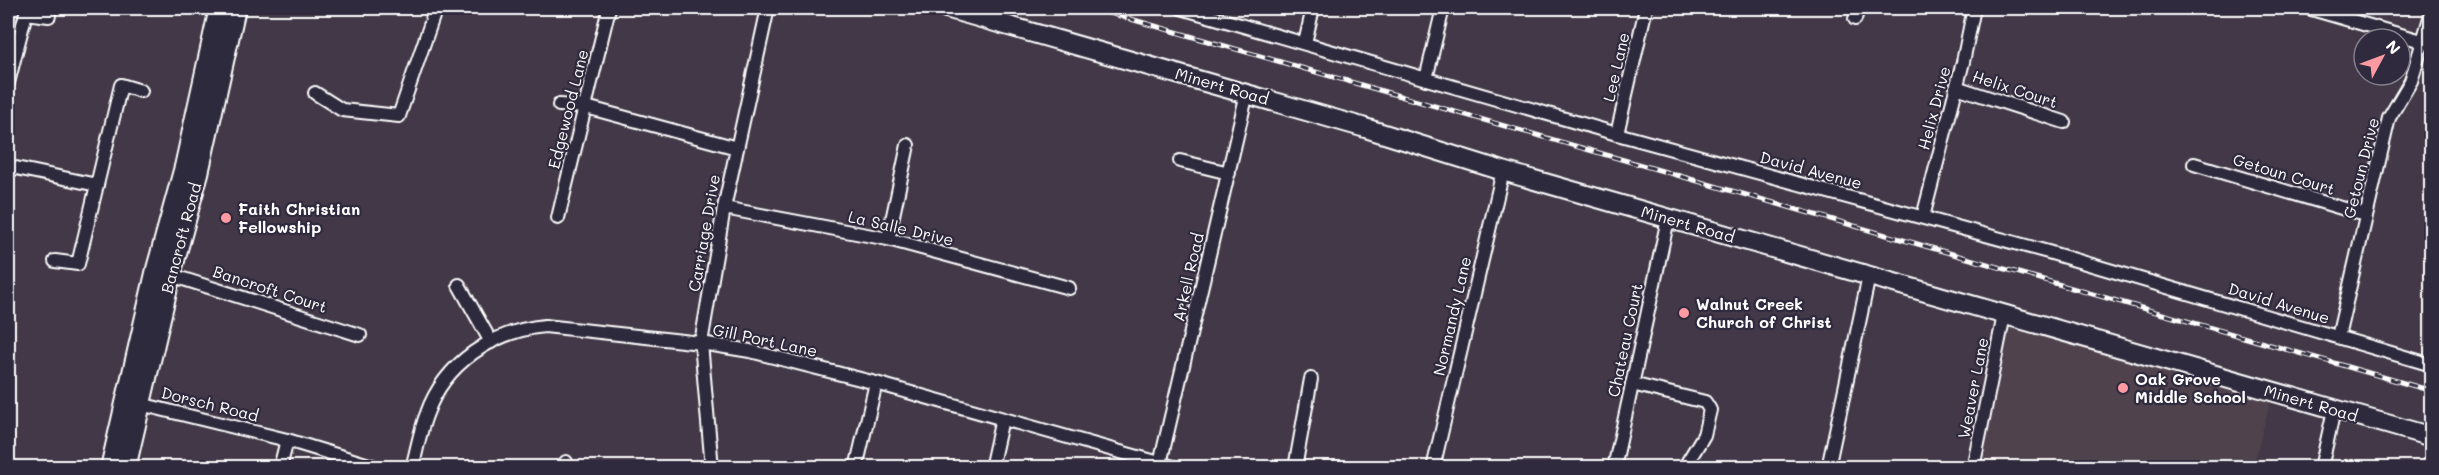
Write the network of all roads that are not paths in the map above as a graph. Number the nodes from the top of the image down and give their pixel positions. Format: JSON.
{"nodes":[{"id":1,"x":219,"y":8,"type":"edge"},
{"id":2,"x":236,"y":8,"type":"edge"},
{"id":3,"x":436,"y":8,"type":"edge"},
{"id":4,"x":609,"y":8,"type":"edge"},
{"id":5,"x":768,"y":8,"type":"edge"},
{"id":6,"x":946,"y":8,"type":"edge"},
{"id":7,"x":1186,"y":8,"type":"edge"},
{"id":8,"x":1313,"y":8,"type":"edge"},
{"id":9,"x":1443,"y":8,"type":"edge"},
{"id":10,"x":1646,"y":8,"type":"edge"},
{"id":11,"x":1974,"y":8,"type":"edge"},
{"id":12,"x":2308,"y":8,"type":"edge"},
{"id":13,"x":2432,"y":11,"type":"edge"},
{"id":14,"x":49,"y":16,"type":"dead end"},
{"id":15,"x":1305,"y":43,"type":"junction"},
{"id":16,"x":2427,"y":43,"type":"edge"},
{"id":17,"x":1426,"y":79,"type":"junction"},
{"id":18,"x":8,"y":83,"type":"edge"},
{"id":19,"x":1956,"y":87,"type":"junction"},
{"id":20,"x":141,"y":91,"type":"dead end"},
{"id":21,"x":315,"y":93,"type":"dead end"},
{"id":22,"x":1247,"y":93,"type":"junction"},
{"id":23,"x":559,"y":105,"type":"dead end"},
{"id":24,"x":586,"y":107,"type":"junction"},
{"id":25,"x":2064,"y":122,"type":"dead end"},
{"id":26,"x":1617,"y":134,"type":"junction"},
{"id":27,"x":908,"y":145,"type":"dead end"},
{"id":28,"x":737,"y":148,"type":"junction"},
{"id":29,"x":1180,"y":161,"type":"dead end"},
{"id":30,"x":2194,"y":164,"type":"dead end"},
{"id":31,"x":8,"y":171,"type":"edge"},
{"id":32,"x":1503,"y":171,"type":"junction"},
{"id":33,"x":1229,"y":173,"type":"junction"},
{"id":34,"x":97,"y":185,"type":"junction"},
{"id":35,"x":724,"y":208,"type":"junction"},
{"id":36,"x":2365,"y":215,"type":"junction"},
{"id":37,"x":1923,"y":217,"type":"junction"},
{"id":38,"x":558,"y":218,"type":"dead end"},
{"id":39,"x":1668,"y":219,"type":"junction"},
{"id":40,"x":888,"y":239,"type":"junction"},
{"id":41,"x":55,"y":261,"type":"dead end"},
{"id":42,"x":171,"y":274,"type":"junction"},
{"id":43,"x":1869,"y":276,"type":"junction"},
{"id":44,"x":459,"y":285,"type":"dead end"},
{"id":45,"x":1069,"y":288,"type":"dead end"},
{"id":46,"x":2004,"y":315,"type":"junction"},
{"id":47,"x":360,"y":335,"type":"dead end"},
{"id":48,"x":2338,"y":337,"type":"junction"},
{"id":49,"x":491,"y":342,"type":"junction"},
{"id":50,"x":701,"y":343,"type":"junction"},
{"id":51,"x":2432,"y":365,"type":"edge"},
{"id":52,"x":1311,"y":379,"type":"dead end"},
{"id":53,"x":876,"y":383,"type":"junction"},
{"id":54,"x":1632,"y":384,"type":"junction"},
{"id":55,"x":134,"y":402,"type":"junction"},
{"id":56,"x":2334,"y":410,"type":"junction"},
{"id":57,"x":1002,"y":419,"type":"junction"},
{"id":58,"x":2432,"y":437,"type":"edge"},
{"id":59,"x":286,"y":440,"type":"junction"},
{"id":60,"x":1160,"y":465,"type":"edge"},
{"id":61,"x":110,"y":468,"type":"edge"},
{"id":62,"x":126,"y":468,"type":"edge"},
{"id":63,"x":280,"y":468,"type":"edge"},
{"id":64,"x":379,"y":468,"type":"edge"},
{"id":65,"x":412,"y":468,"type":"edge"},
{"id":66,"x":712,"y":468,"type":"edge"},
{"id":67,"x":856,"y":468,"type":"edge"},
{"id":68,"x":991,"y":468,"type":"edge"},
{"id":69,"x":1176,"y":468,"type":"edge"},
{"id":70,"x":1295,"y":468,"type":"edge"},
{"id":71,"x":1433,"y":468,"type":"edge"},
{"id":72,"x":1614,"y":468,"type":"edge"},
{"id":73,"x":1684,"y":468,"type":"edge"},
{"id":74,"x":1828,"y":468,"type":"edge"},
{"id":75,"x":1973,"y":468,"type":"edge"},
{"id":76,"x":2321,"y":468,"type":"edge"}],
"edges":[{"from":1,"to":55,"type":"street","name":"Bancroft Road"},
{"from":2,"to":42,"type":"street","name":"Bancroft Road"},
{"from":3,"to":21,"type":"street"},
{"from":4,"to":24,"type":"street","name":"Edgewood Lane"},
{"from":5,"to":28,"type":"street","name":"Carriage Drive"},
{"from":6,"to":22,"type":"street","name":"Minert Road"},
{"from":7,"to":15,"type":"street","name":"David Avenue"},
{"from":8,"to":15,"type":"street"},
{"from":9,"to":17,"type":"street"},
{"from":10,"to":26,"type":"street","name":"Lee Lane"},
{"from":11,"to":19,"type":"street","name":"Helix Drive"},
{"from":12,"to":16,"type":"street"},
{"from":13,"to":16,"type":"street","name":"Getoun Drive"},
{"from":14,"to":18,"type":"street"},
{"from":15,"to":17,"type":"street","name":"David Avenue"},
{"from":16,"to":36,"type":"street","name":"Getoun Drive"},
{"from":17,"to":26,"type":"street","name":"David Avenue"},
{"from":19,"to":25,"type":"street","name":"Helix Court"},
{"from":19,"to":37,"type":"street","name":"Helix Drive"},
{"from":20,"to":34,"type":"street"},
{"from":22,"to":32,"type":"street","name":"Minert Road"},
{"from":22,"to":33,"type":"street","name":"Arkell Road"},
{"from":23,"to":24,"type":"street"},
{"from":24,"to":28,"type":"street"},
{"from":24,"to":38,"type":"street","name":"Edgewood Lane"},
{"from":26,"to":37,"type":"street","name":"David Avenue"},
{"from":27,"to":40,"type":"street"},
{"from":28,"to":35,"type":"street","name":"Carriage Drive"},
{"from":29,"to":33,"type":"street"},
{"from":30,"to":36,"type":"street","name":"Getoun Court"},
{"from":31,"to":34,"type":"street"},
{"from":32,"to":39,"type":"street","name":"Minert Road"},
{"from":32,"to":71,"type":"street","name":"Normandy Lane"},
{"from":33,"to":60,"type":"street","name":"Arkell Road"},
{"from":34,"to":41,"type":"street"},
{"from":35,"to":40,"type":"street","name":"La Salle Drive"},
{"from":35,"to":50,"type":"street","name":"Carriage Drive"},
{"from":36,"to":48,"type":"street","name":"Getoun Drive"},
{"from":37,"to":48,"type":"street","name":"David Avenue"},
{"from":39,"to":43,"type":"street","name":"Minert Road"},
{"from":39,"to":54,"type":"street","name":"Chateau Court"},
{"from":40,"to":45,"type":"street","name":"La Salle Drive"},
{"from":42,"to":47,"type":"street","name":"Bancroft Court"},
{"from":42,"to":55,"type":"street","name":"Bancroft Road"},
{"from":43,"to":46,"type":"street","name":"Minert Road"},
{"from":43,"to":74,"type":"street"},
{"from":44,"to":49,"type":"street"},
{"from":46,"to":56,"type":"street","name":"Minert Road"},
{"from":46,"to":75,"type":"street","name":"Weaver Lane"},
{"from":48,"to":51,"type":"street","name":"David Avenue"},
{"from":49,"to":50,"type":"street","name":"Gill Port Lane"},
{"from":49,"to":65,"type":"street","name":"Gill Port Lane"},
{"from":50,"to":53,"type":"street","name":"Gill Port Lane"},
{"from":50,"to":66,"type":"street","name":"Carriage Drive"},
{"from":52,"to":70,"type":"street"},
{"from":53,"to":57,"type":"street","name":"Gill Port Lane"},
{"from":53,"to":67,"type":"street"},
{"from":54,"to":72,"type":"street","name":"Chateau Court"},
{"from":54,"to":73,"type":"street"},
{"from":55,"to":59,"type":"street","name":"Dorsch Road"},
{"from":55,"to":61,"type":"street","name":"Bancroft Road"},
{"from":55,"to":62,"type":"street","name":"Bancroft Road"},
{"from":56,"to":58,"type":"street","name":"Minert Road"},
{"from":56,"to":76,"type":"street"},
{"from":57,"to":60,"type":"street","name":"Gill Port Lane"},
{"from":57,"to":68,"type":"street"},
{"from":59,"to":63,"type":"street"},
{"from":59,"to":64,"type":"street","name":"Dorsch Road"},
{"from":60,"to":69,"type":"street","name":"Gill Port Lane"}]}
